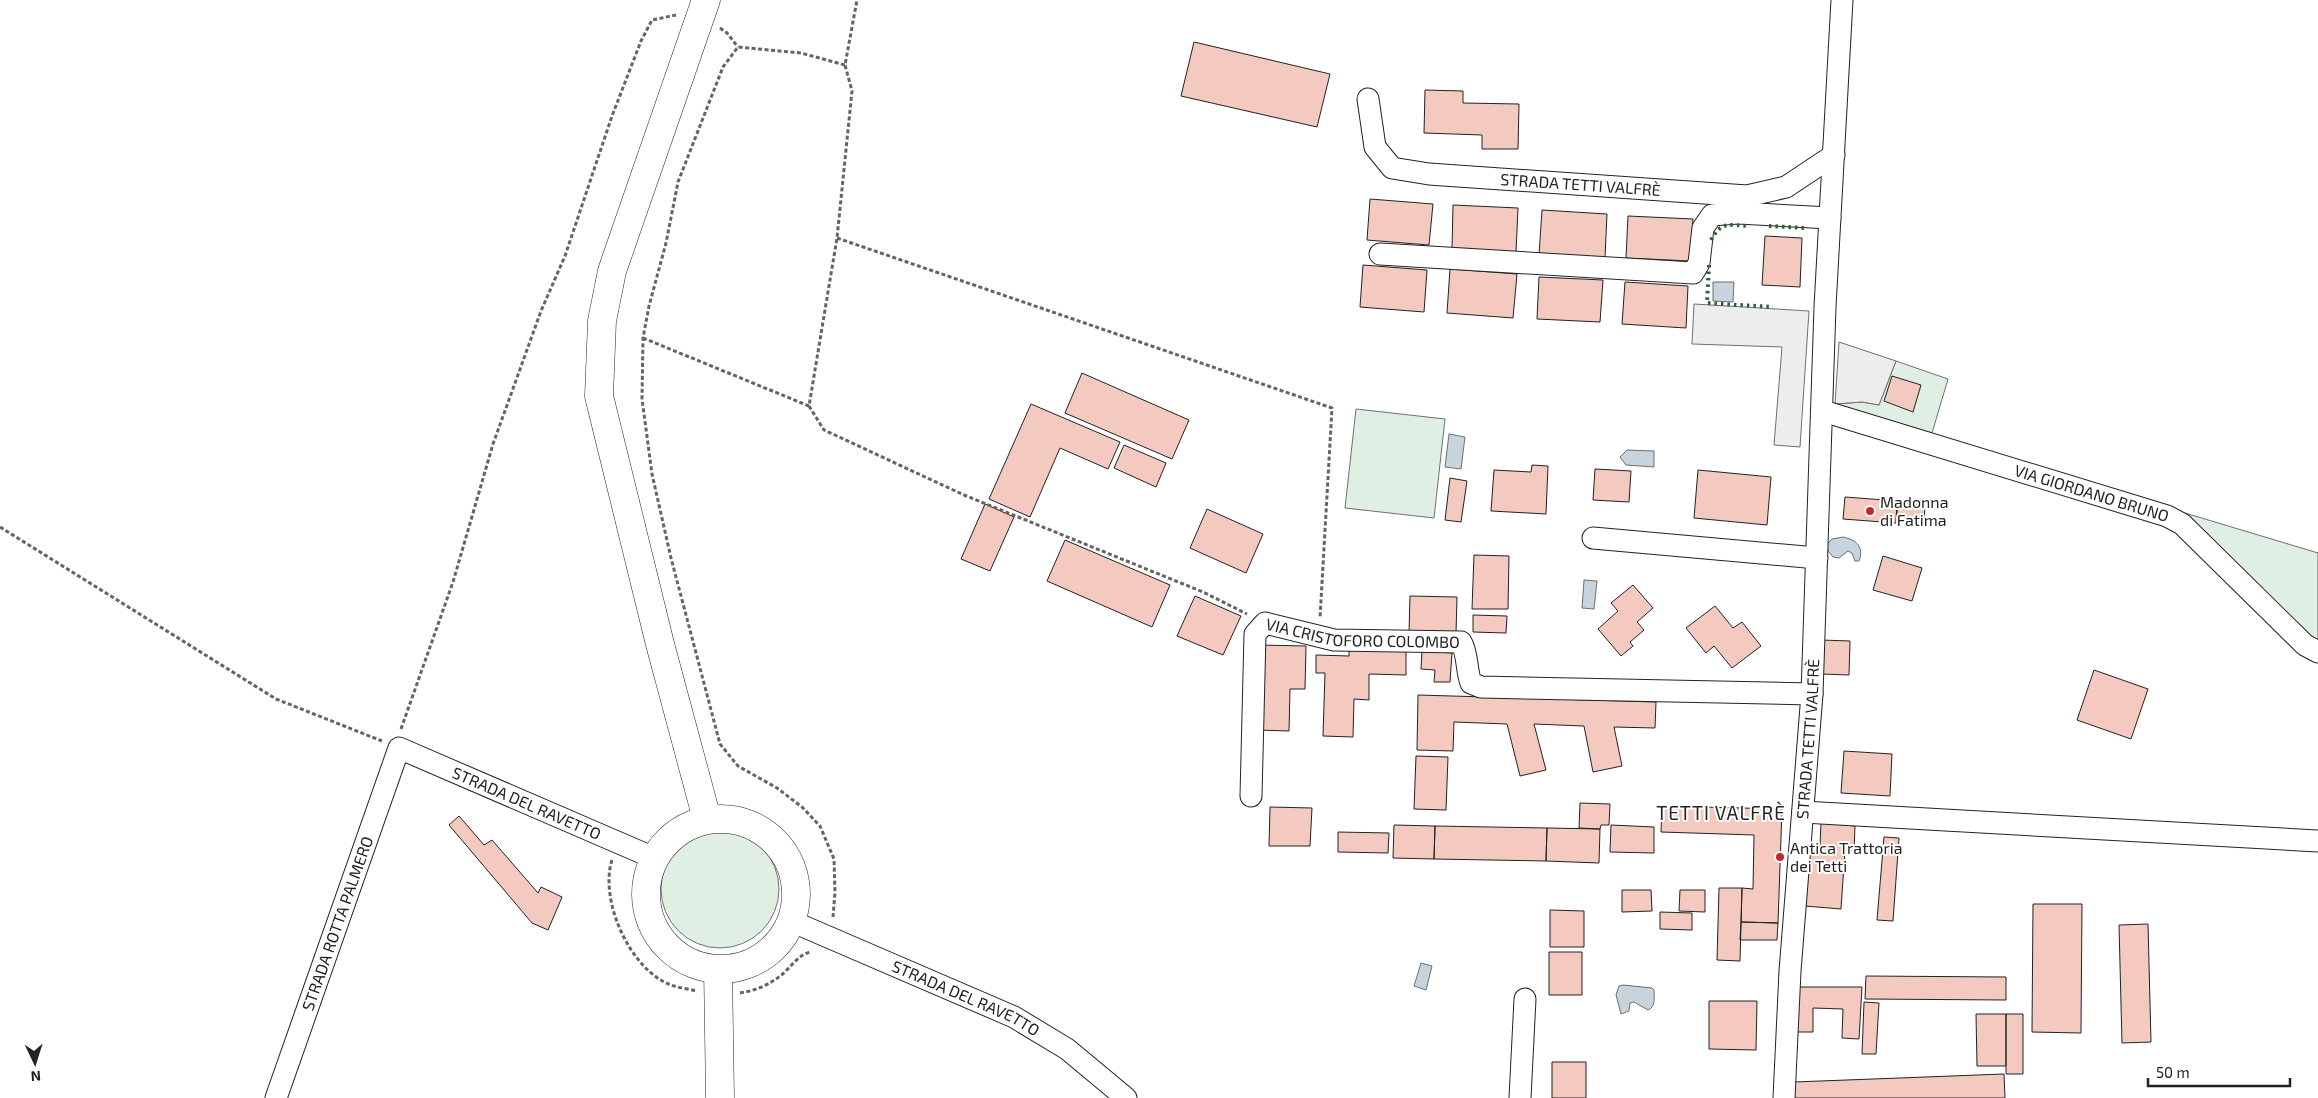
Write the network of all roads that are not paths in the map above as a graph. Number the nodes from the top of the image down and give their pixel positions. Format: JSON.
{"nodes":[{"id":1,"x":706,"y":0,"type":"edge"},
{"id":2,"x":1842,"y":0,"type":"edge"},
{"id":3,"x":1368,"y":99,"type":"dead end"},
{"id":4,"x":1834,"y":154,"type":"junction"},
{"id":5,"x":1830,"y":218,"type":"junction"},
{"id":6,"x":1380,"y":254,"type":"dead end"},
{"id":7,"x":1823,"y":411,"type":"junction"},
{"id":8,"x":1593,"y":538,"type":"dead end"},
{"id":9,"x":1816,"y":558,"type":"junction"},
{"id":10,"x":2318,"y":652,"type":"edge"},
{"id":11,"x":1812,"y":694,"type":"junction"},
{"id":12,"x":397,"y":747,"type":"joint"},
{"id":13,"x":1252,"y":796,"type":"dead end"},
{"id":14,"x":1803,"y":812,"type":"junction"},
{"id":15,"x":707,"y":820,"type":"junction"},
{"id":16,"x":2318,"y":841,"type":"edge"},
{"id":17,"x":654,"y":858,"type":"junction"},
{"id":18,"x":791,"y":921,"type":"junction"},
{"id":19,"x":718,"y":983,"type":"junction"},
{"id":20,"x":1525,"y":999,"type":"dead end"},
{"id":21,"x":276,"y":1098,"type":"edge"},
{"id":22,"x":720,"y":1098,"type":"edge"},
{"id":23,"x":1126,"y":1098,"type":"edge"},
{"id":24,"x":1520,"y":1098,"type":"edge"},
{"id":25,"x":1784,"y":1098,"type":"edge"}],
"edges":[{"from":1,"to":15,"type":"main road"},
{"from":2,"to":4,"type":"street","name":"STRADA TETTI VALFRÈ"},
{"from":3,"to":4,"type":"street","name":"STRADA TETTI VALFRÈ"},
{"from":4,"to":5,"type":"street","name":"STRADA TETTI VALFRÈ"},
{"from":5,"to":6,"type":"street"},
{"from":5,"to":7,"type":"street","name":"STRADA TETTI VALFRÈ"},
{"from":7,"to":9,"type":"street","name":"STRADA TETTI VALFRÈ"},
{"from":7,"to":10,"type":"street","name":"VIA GIORDANO BRUNO"},
{"from":8,"to":9,"type":"street"},
{"from":9,"to":11,"type":"street","name":"STRADA TETTI VALFRÈ"},
{"from":11,"to":13,"type":"street","name":"VIA CRISTOFORO COLOMBO"},
{"from":11,"to":14,"type":"street","name":"STRADA TETTI VALFRÈ"},
{"from":12,"to":17,"type":"street","name":"STRADA DEL RAVETTO"},
{"from":12,"to":21,"type":"street","name":"STRADA ROTTA PALMERO"},
{"from":14,"to":16,"type":"street"},
{"from":14,"to":25,"type":"street","name":"STRADA TETTI VALFRÈ"},
{"from":15,"to":17,"type":"main road"},
{"from":15,"to":18,"type":"main road"},
{"from":17,"to":19,"type":"main road"},
{"from":18,"to":19,"type":"main road"},
{"from":18,"to":23,"type":"street","name":"STRADA DEL RAVETTO"},
{"from":19,"to":22,"type":"main road"},
{"from":20,"to":24,"type":"street"}]}
